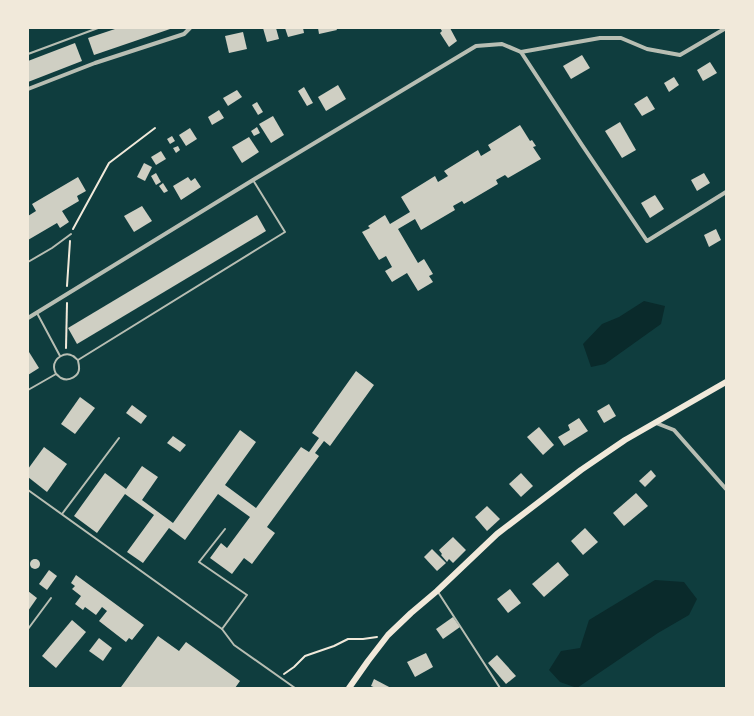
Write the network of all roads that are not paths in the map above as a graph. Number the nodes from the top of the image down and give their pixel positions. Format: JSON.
{"nodes":[{"id":1,"x":98,"y":28,"type":"edge"},
{"id":2,"x":190,"y":28,"type":"edge"},
{"id":3,"x":726,"y":28,"type":"edge"},
{"id":4,"x":524,"y":52,"type":"junction"},
{"id":5,"x":28,"y":54,"type":"edge"},
{"id":6,"x":28,"y":89,"type":"edge"},
{"id":7,"x":253,"y":180,"type":"junction"},
{"id":8,"x":726,"y":192,"type":"edge"},
{"id":9,"x":71,"y":234,"type":"road end"},
{"id":10,"x":28,"y":262,"type":"edge"},
{"id":11,"x":36,"y":313,"type":"junction"},
{"id":12,"x":28,"y":318,"type":"edge"},
{"id":13,"x":60,"y":356,"type":"junction"},
{"id":14,"x":78,"y":360,"type":"junction"},
{"id":15,"x":56,"y":374,"type":"junction"},
{"id":16,"x":726,"y":382,"type":"edge"},
{"id":17,"x":28,"y":390,"type":"edge"},
{"id":18,"x":656,"y":422,"type":"junction"},
{"id":19,"x":119,"y":438,"type":"dead end"},
{"id":20,"x":726,"y":489,"type":"edge"},
{"id":21,"x":28,"y":490,"type":"edge"},
{"id":22,"x":62,"y":514,"type":"junction"},
{"id":23,"x":225,"y":528,"type":"dead end"},
{"id":24,"x":437,"y":591,"type":"junction"},
{"id":25,"x":50,"y":598,"type":"dead end"},
{"id":26,"x":28,"y":628,"type":"edge"},
{"id":27,"x":222,"y":629,"type":"junction"},
{"id":28,"x":296,"y":688,"type":"edge"},
{"id":29,"x":349,"y":688,"type":"edge"},
{"id":30,"x":500,"y":688,"type":"edge"}],
"edges":[{"from":1,"to":5,"type":"lane"},
{"from":2,"to":6,"type":"street"},
{"from":3,"to":4,"type":"street"},
{"from":4,"to":7,"type":"street"},
{"from":4,"to":8,"type":"street"},
{"from":7,"to":11,"type":"street"},
{"from":7,"to":14,"type":"lane"},
{"from":9,"to":10,"type":"lane"},
{"from":11,"to":12,"type":"street"},
{"from":11,"to":13,"type":"lane"},
{"from":13,"to":14,"type":"lane"},
{"from":13,"to":15,"type":"lane"},
{"from":14,"to":15,"type":"lane"},
{"from":15,"to":17,"type":"lane"},
{"from":16,"to":18,"type":"main road"},
{"from":18,"to":20,"type":"street"},
{"from":18,"to":24,"type":"main road"},
{"from":19,"to":22,"type":"lane"},
{"from":21,"to":22,"type":"lane"},
{"from":22,"to":27,"type":"lane"},
{"from":23,"to":27,"type":"lane"},
{"from":24,"to":29,"type":"main road"},
{"from":24,"to":30,"type":"lane"},
{"from":25,"to":26,"type":"lane"},
{"from":27,"to":28,"type":"lane"}]}
